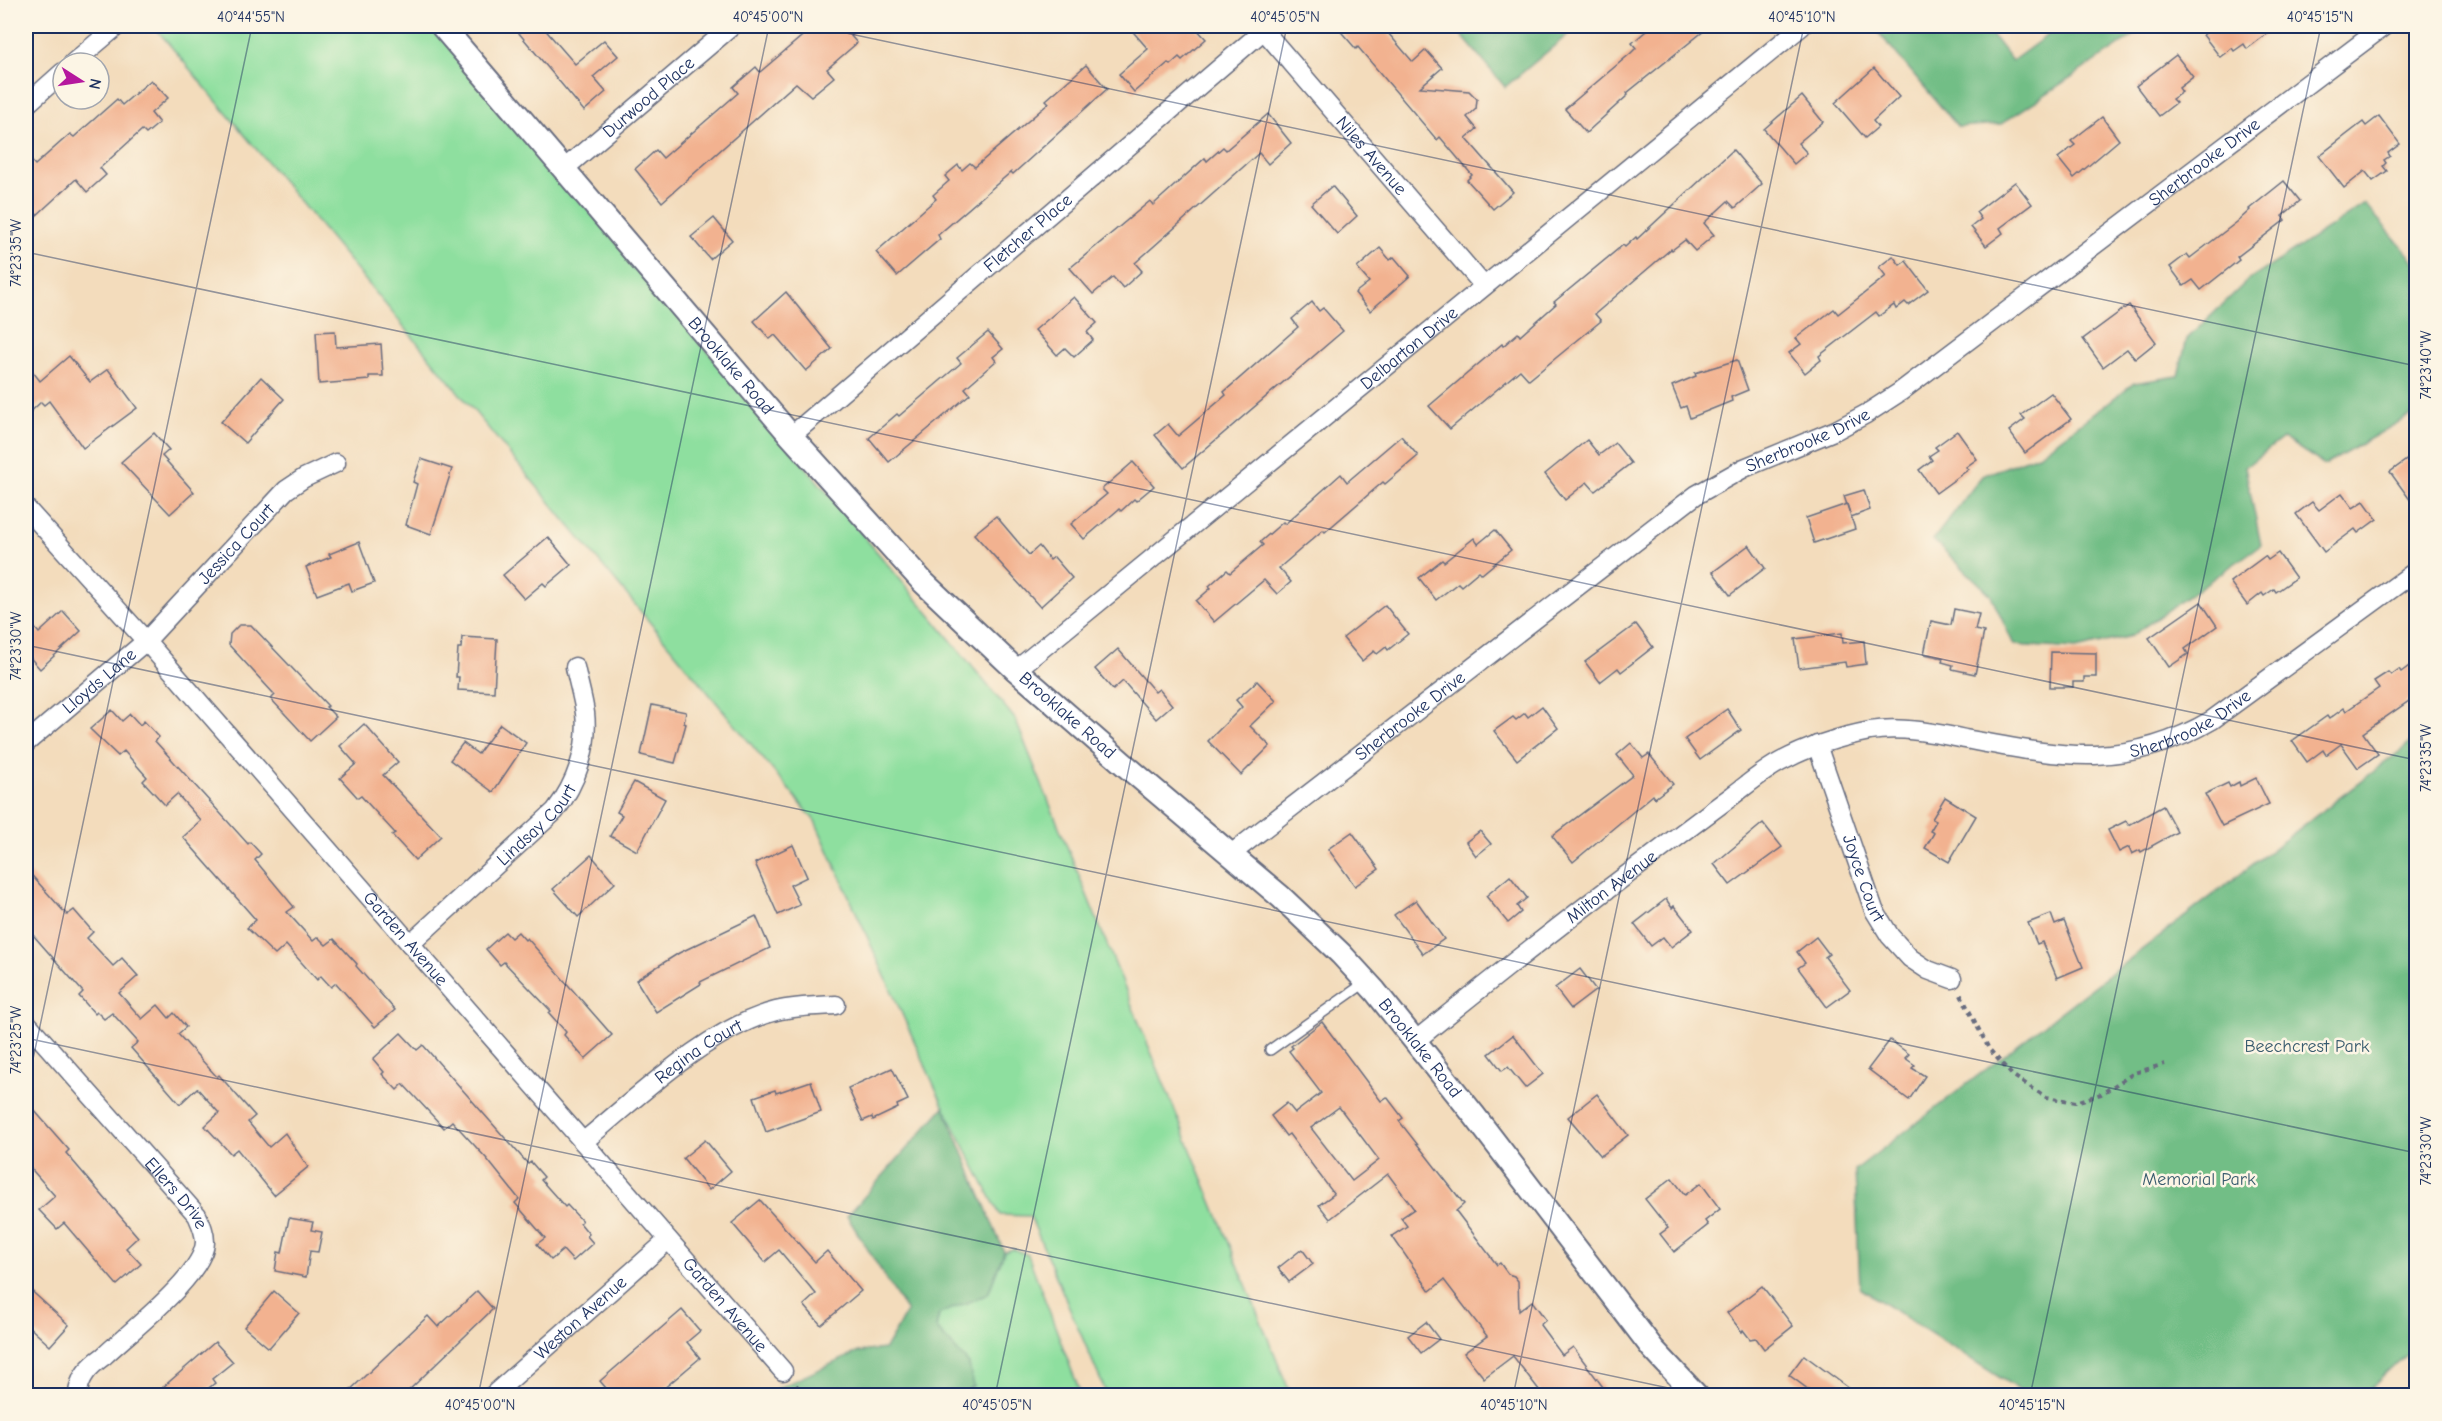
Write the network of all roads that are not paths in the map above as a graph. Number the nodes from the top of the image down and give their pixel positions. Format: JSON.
{"nodes":[{"id":1,"x":117,"y":26,"type":"edge"},
{"id":2,"x":442,"y":26,"type":"edge"},
{"id":3,"x":732,"y":26,"type":"edge"},
{"id":4,"x":1802,"y":26,"type":"edge"},
{"id":5,"x":2384,"y":26,"type":"edge"},
{"id":6,"x":1262,"y":28,"type":"edge"},
{"id":7,"x":88,"y":51,"type":"edge"},
{"id":8,"x":51,"y":80,"type":"edge"},
{"id":9,"x":28,"y":96,"type":"edge"},
{"id":10,"x":564,"y":169,"type":"junction"},
{"id":11,"x":1484,"y":286,"type":"junction"},
{"id":12,"x":791,"y":436,"type":"junction"},
{"id":13,"x":336,"y":463,"type":"dead end"},
{"id":14,"x":26,"y":508,"type":"edge"},
{"id":15,"x":2416,"y":571,"type":"edge"},
{"id":16,"x":146,"y":641,"type":"junction"},
{"id":17,"x":575,"y":667,"type":"dead end"},
{"id":18,"x":1017,"y":670,"type":"junction"},
{"id":19,"x":26,"y":743,"type":"edge"},
{"id":20,"x":1817,"y":746,"type":"junction"},
{"id":21,"x":1231,"y":854,"type":"junction"},
{"id":22,"x":410,"y":944,"type":"junction"},
{"id":23,"x":1952,"y":979,"type":"road end"},
{"id":24,"x":1366,"y":982,"type":"junction"},
{"id":25,"x":836,"y":1005,"type":"dead end"},
{"id":26,"x":26,"y":1022,"type":"edge"},
{"id":27,"x":1414,"y":1041,"type":"junction"},
{"id":28,"x":1270,"y":1050,"type":"dead end"},
{"id":29,"x":584,"y":1142,"type":"junction"},
{"id":30,"x":668,"y":1240,"type":"junction"},
{"id":31,"x":783,"y":1371,"type":"dead end"},
{"id":32,"x":78,"y":1395,"type":"edge"},
{"id":33,"x":492,"y":1395,"type":"edge"},
{"id":34,"x":1697,"y":1395,"type":"edge"}],
"edges":[{"from":1,"to":7,"type":"street"},
{"from":2,"to":10,"type":"street","name":"Brooklake Road"},
{"from":3,"to":10,"type":"street","name":"Durwood Place"},
{"from":4,"to":11,"type":"street","name":"Delbarton Drive"},
{"from":5,"to":21,"type":"street","name":"Sherbrooke Drive"},
{"from":6,"to":11,"type":"street","name":"Niles Avenue"},
{"from":6,"to":12,"type":"street","name":"Fletcher Place"},
{"from":8,"to":9,"type":"street"},
{"from":10,"to":12,"type":"street","name":"Brooklake Road"},
{"from":11,"to":18,"type":"street","name":"Delbarton Drive"},
{"from":12,"to":18,"type":"street","name":"Brooklake Road"},
{"from":13,"to":16,"type":"street","name":"Jessica Court"},
{"from":14,"to":16,"type":"street","name":"Garden Avenue"},
{"from":15,"to":20,"type":"street","name":"Sherbrooke Drive"},
{"from":16,"to":19,"type":"street","name":"Lloyds Lane"},
{"from":16,"to":22,"type":"street","name":"Garden Avenue"},
{"from":17,"to":22,"type":"street","name":"Lindsay Court"},
{"from":18,"to":21,"type":"street","name":"Brooklake Road"},
{"from":20,"to":23,"type":"street","name":"Joyce Court"},
{"from":20,"to":27,"type":"street","name":"Milton Avenue"},
{"from":21,"to":24,"type":"street","name":"Brooklake Road"},
{"from":22,"to":29,"type":"street","name":"Garden Avenue"},
{"from":24,"to":27,"type":"street","name":"Brooklake Road"},
{"from":24,"to":28,"type":"lane"},
{"from":25,"to":29,"type":"street","name":"Regina Court"},
{"from":26,"to":32,"type":"street","name":"Ellers Drive"},
{"from":27,"to":34,"type":"street","name":"Brooklake Road"},
{"from":29,"to":30,"type":"street","name":"Garden Avenue"},
{"from":30,"to":31,"type":"street","name":"Garden Avenue"},
{"from":30,"to":33,"type":"street","name":"Weston Avenue"}]}
